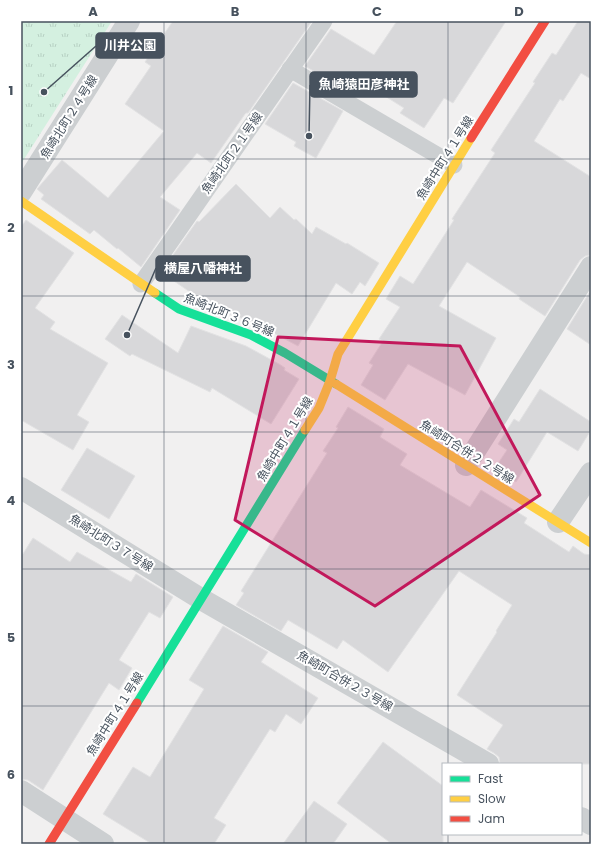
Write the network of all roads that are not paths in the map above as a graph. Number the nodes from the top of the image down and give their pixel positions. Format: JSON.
{"nodes":[{"id":1,"x":130,"y":21,"type":"edge"},
{"id":2,"x":324,"y":21,"type":"edge"},
{"id":3,"x":545,"y":21,"type":"edge"},
{"id":4,"x":290,"y":69,"type":"junction"},
{"id":5,"x":454,"y":165,"type":"junction"},
{"id":6,"x":21,"y":192,"type":"edge"},
{"id":7,"x":21,"y":201,"type":"edge"},
{"id":8,"x":591,"y":267,"type":"edge"},
{"id":9,"x":141,"y":284,"type":"junction"},
{"id":10,"x":330,"y":381,"type":"junction"},
{"id":11,"x":466,"y":465,"type":"junction"},
{"id":12,"x":591,"y":473,"type":"edge"},
{"id":13,"x":21,"y":488,"type":"edge"},
{"id":14,"x":558,"y":522,"type":"junction"},
{"id":15,"x":591,"y":543,"type":"edge"},
{"id":16,"x":202,"y":599,"type":"junction"},
{"id":17,"x":486,"y":763,"type":"edge"},
{"id":18,"x":21,"y":791,"type":"edge"},
{"id":19,"x":582,"y":819,"type":"edge"},
{"id":20,"x":64,"y":820,"type":"junction"},
{"id":21,"x":591,"y":824,"type":"edge"},
{"id":22,"x":49,"y":844,"type":"edge"},
{"id":23,"x":103,"y":844,"type":"edge"}],
"edges":[{"from":1,"to":6,"type":"street","name":"魚崎北町２４号線"},
{"from":2,"to":4,"type":"lane","name":"魚崎北町２１号線"},
{"from":3,"to":5,"type":"street","name":"魚崎中町４１号線"},
{"from":4,"to":5,"type":"lane"},
{"from":4,"to":9,"type":"lane","name":"魚崎北町２１号線"},
{"from":5,"to":10,"type":"street","name":"魚崎中町４１号線"},
{"from":7,"to":9,"type":"street","name":"魚崎北町３６号線"},
{"from":8,"to":11,"type":"street"},
{"from":9,"to":10,"type":"street","name":"魚崎北町３６号線"},
{"from":10,"to":11,"type":"street","name":"魚崎町合併２２号線"},
{"from":10,"to":16,"type":"street","name":"魚崎中町４１号線"},
{"from":11,"to":14,"type":"street","name":"魚崎町合併２２号線"},
{"from":12,"to":14,"type":"street"},
{"from":13,"to":16,"type":"street","name":"魚崎北町３７号線"},
{"from":14,"to":15,"type":"street","name":"魚崎町合併２２号線"},
{"from":16,"to":17,"type":"street","name":"魚崎町合併２３号線"},
{"from":16,"to":20,"type":"street","name":"魚崎中町４１号線"},
{"from":18,"to":20,"type":"street"},
{"from":19,"to":21,"type":"street"},
{"from":20,"to":22,"type":"street","name":"魚崎中町４１号線"},
{"from":20,"to":23,"type":"street"}]}
